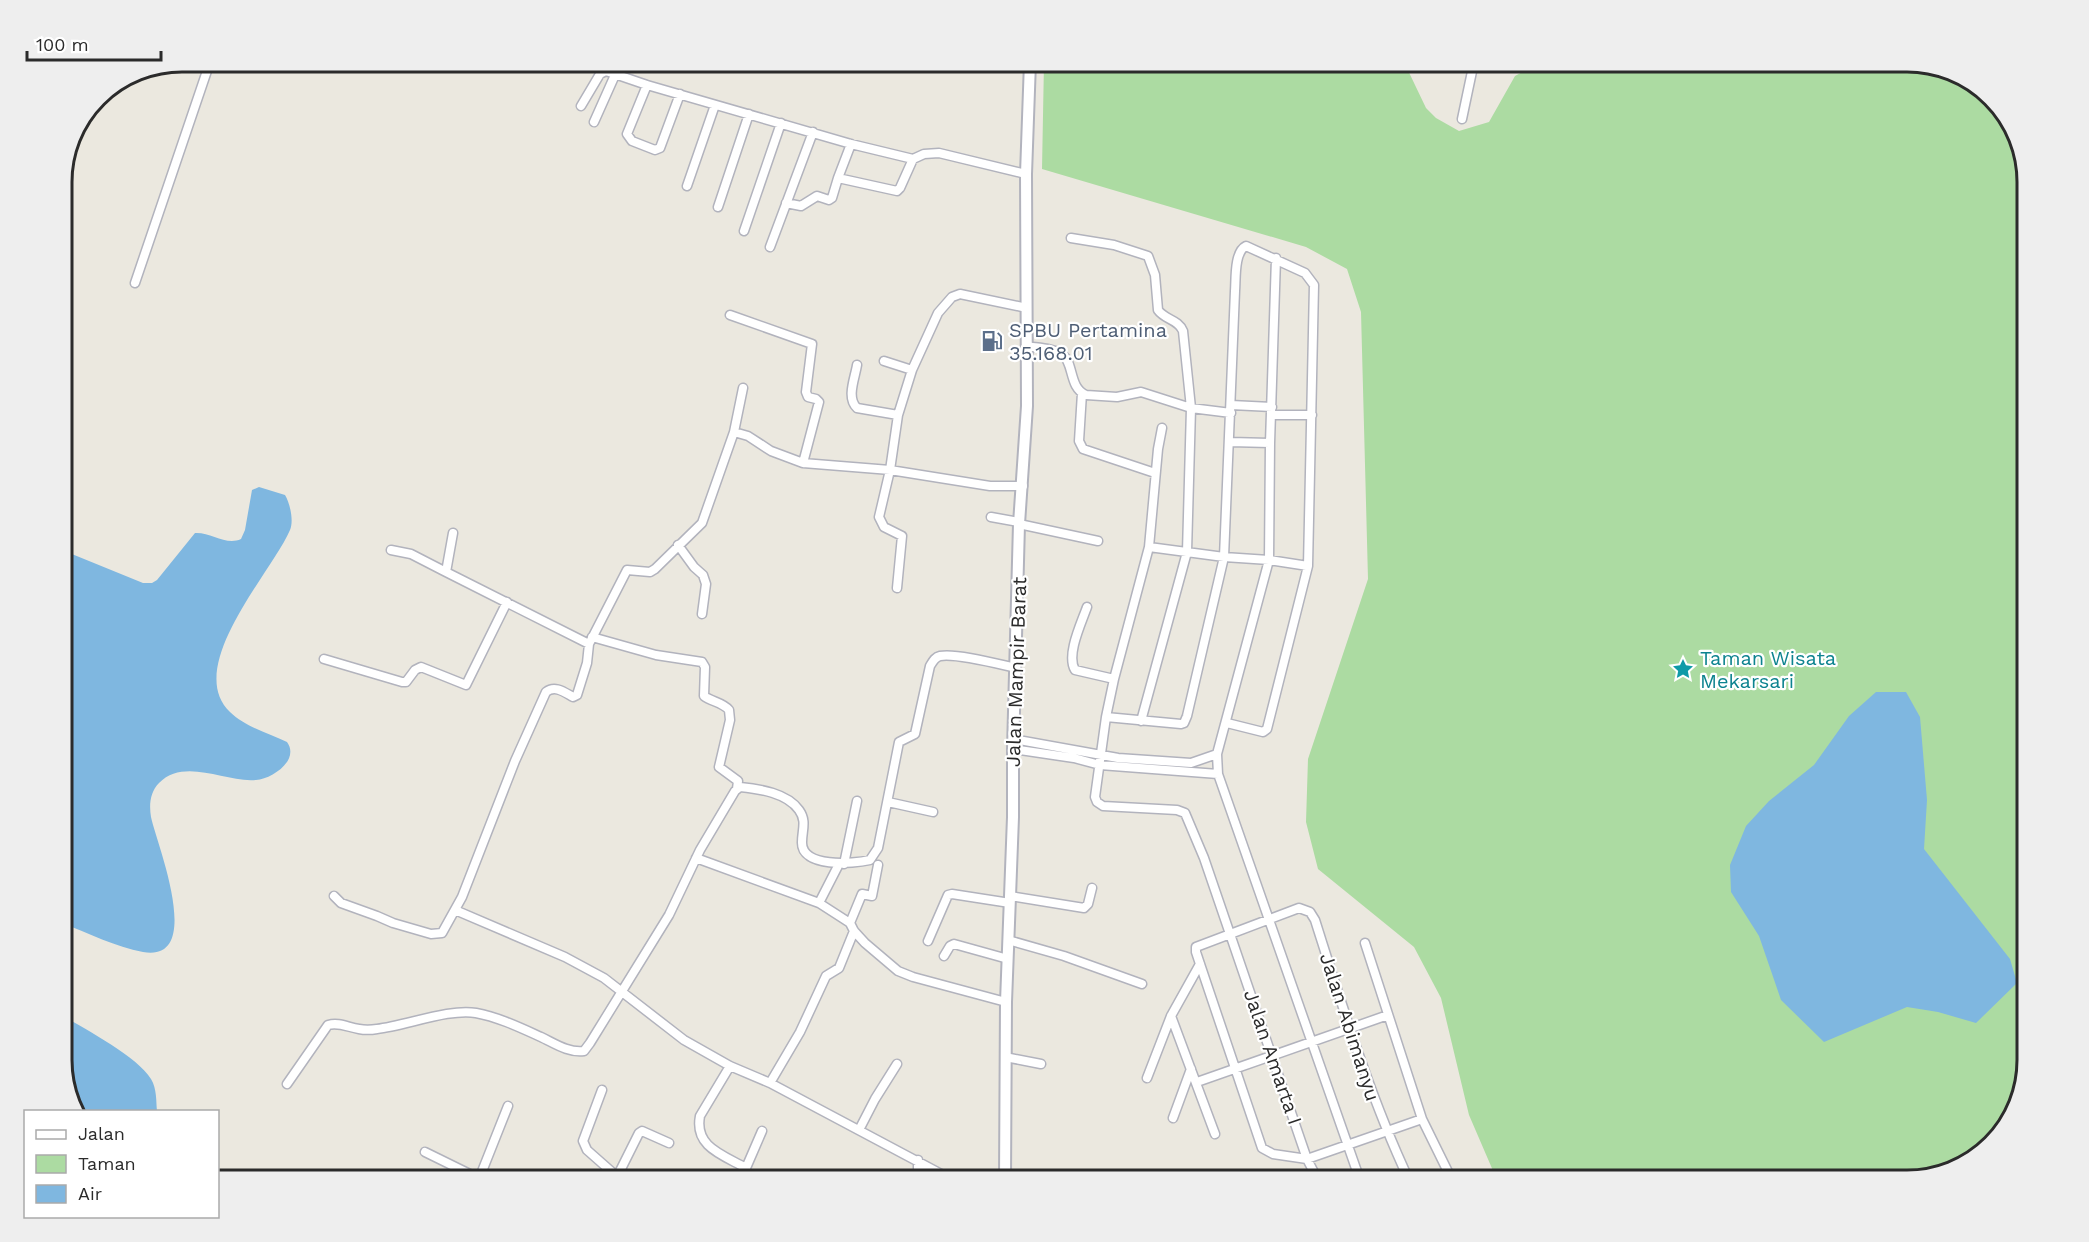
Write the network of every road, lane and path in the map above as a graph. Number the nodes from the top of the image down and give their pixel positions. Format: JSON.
{"nodes":[{"id":1,"x":207,"y":72,"type":"edge"},
{"id":2,"x":604,"y":72,"type":"edge"},
{"id":3,"x":608,"y":72,"type":"edge"},
{"id":4,"x":1030,"y":72,"type":"edge"},
{"id":5,"x":1472,"y":72,"type":"edge"},
{"id":6,"x":615,"y":75,"type":"junction"},
{"id":7,"x":647,"y":85,"type":"junction"},
{"id":8,"x":680,"y":94,"type":"junction"},
{"id":9,"x":715,"y":105,"type":"junction"},
{"id":10,"x":580,"y":106,"type":"dead end"},
{"id":11,"x":748,"y":114,"type":"junction"},
{"id":12,"x":1462,"y":119,"type":"dead end"},
{"id":13,"x":594,"y":122,"type":"dead end"},
{"id":14,"x":781,"y":123,"type":"junction"},
{"id":15,"x":813,"y":132,"type":"junction"},
{"id":16,"x":850,"y":144,"type":"junction"},
{"id":17,"x":912,"y":159,"type":"junction"},
{"id":18,"x":1026,"y":169,"type":"junction"},
{"id":19,"x":838,"y":178,"type":"junction"},
{"id":20,"x":687,"y":186,"type":"dead end"},
{"id":21,"x":786,"y":203,"type":"junction"},
{"id":22,"x":718,"y":207,"type":"dead end"},
{"id":23,"x":744,"y":231,"type":"dead end"},
{"id":24,"x":1071,"y":238,"type":"dead end"},
{"id":25,"x":770,"y":247,"type":"dead end"},
{"id":26,"x":1276,"y":258,"type":"junction"},
{"id":27,"x":135,"y":284,"type":"dead end"},
{"id":28,"x":1027,"y":308,"type":"junction"},
{"id":29,"x":730,"y":315,"type":"dead end"},
{"id":30,"x":1026,"y":346,"type":"junction"},
{"id":31,"x":884,"y":361,"type":"dead end"},
{"id":32,"x":857,"y":365,"type":"dead end"},
{"id":33,"x":912,"y":370,"type":"junction"},
{"id":34,"x":743,"y":388,"type":"dead end"},
{"id":35,"x":1082,"y":393,"type":"junction"},
{"id":36,"x":1191,"y":408,"type":"junction"},
{"id":37,"x":1231,"y":409,"type":"junction"},
{"id":38,"x":1272,"y":411,"type":"junction"},
{"id":39,"x":898,"y":415,"type":"junction"},
{"id":40,"x":1311,"y":415,"type":"junction"},
{"id":41,"x":1162,"y":428,"type":"dead end"},
{"id":42,"x":734,"y":432,"type":"junction"},
{"id":43,"x":1230,"y":442,"type":"junction"},
{"id":44,"x":1270,"y":443,"type":"junction"},
{"id":45,"x":803,"y":463,"type":"junction"},
{"id":46,"x":890,"y":470,"type":"junction"},
{"id":47,"x":1155,"y":473,"type":"junction"},
{"id":48,"x":1023,"y":486,"type":"junction"},
{"id":49,"x":992,"y":518,"type":"dead end"},
{"id":50,"x":1019,"y":523,"type":"junction"},
{"id":51,"x":453,"y":533,"type":"dead end"},
{"id":52,"x":1098,"y":541,"type":"dead end"},
{"id":53,"x":678,"y":545,"type":"junction"},
{"id":54,"x":1149,"y":547,"type":"junction"},
{"id":55,"x":391,"y":550,"type":"dead end"},
{"id":56,"x":1187,"y":552,"type":"junction"},
{"id":57,"x":1224,"y":557,"type":"junction"},
{"id":58,"x":1269,"y":560,"type":"junction"},
{"id":59,"x":1308,"y":566,"type":"junction"},
{"id":60,"x":446,"y":572,"type":"junction"},
{"id":61,"x":897,"y":588,"type":"dead end"},
{"id":62,"x":507,"y":602,"type":"junction"},
{"id":63,"x":1087,"y":607,"type":"dead end"},
{"id":64,"x":702,"y":614,"type":"dead end"},
{"id":65,"x":591,"y":641,"type":"junction"},
{"id":66,"x":324,"y":659,"type":"dead end"},
{"id":67,"x":1016,"y":668,"type":"junction"},
{"id":68,"x":1114,"y":679,"type":"junction"},
{"id":69,"x":1106,"y":717,"type":"junction"},
{"id":70,"x":1141,"y":721,"type":"junction"},
{"id":71,"x":1227,"y":723,"type":"junction"},
{"id":72,"x":1013,"y":744,"type":"junction"},
{"id":73,"x":1217,"y":754,"type":"junction"},
{"id":74,"x":1101,"y":761,"type":"junction"},
{"id":75,"x":1191,"y":767,"type":"junction"},
{"id":76,"x":1218,"y":774,"type":"junction"},
{"id":77,"x":737,"y":789,"type":"junction"},
{"id":78,"x":857,"y":801,"type":"dead end"},
{"id":79,"x":888,"y":802,"type":"junction"},
{"id":80,"x":933,"y":812,"type":"dead end"},
{"id":81,"x":696,"y":858,"type":"junction"},
{"id":82,"x":842,"y":864,"type":"junction"},
{"id":83,"x":878,"y":865,"type":"dead end"},
{"id":84,"x":1092,"y":888,"type":"dead end"},
{"id":85,"x":334,"y":896,"type":"dead end"},
{"id":86,"x":1010,"y":900,"type":"junction"},
{"id":87,"x":819,"y":903,"type":"junction"},
{"id":88,"x":454,"y":910,"type":"junction"},
{"id":89,"x":1270,"y":918,"type":"junction"},
{"id":90,"x":852,"y":927,"type":"junction"},
{"id":91,"x":1229,"y":933,"type":"junction"},
{"id":92,"x":1008,"y":940,"type":"junction"},
{"id":93,"x":928,"y":941,"type":"dead end"},
{"id":94,"x":1365,"y":944,"type":"dead end"},
{"id":95,"x":944,"y":956,"type":"dead end"},
{"id":96,"x":1008,"y":959,"type":"junction"},
{"id":97,"x":1200,"y":964,"type":"junction"},
{"id":98,"x":1142,"y":984,"type":"dead end"},
{"id":99,"x":622,"y":991,"type":"junction"},
{"id":100,"x":1006,"y":1002,"type":"junction"},
{"id":101,"x":1388,"y":1015,"type":"junction"},
{"id":102,"x":1171,"y":1016,"type":"junction"},
{"id":103,"x":1349,"y":1028,"type":"junction"},
{"id":104,"x":1311,"y":1041,"type":"junction"},
{"id":105,"x":1273,"y":1055,"type":"junction"},
{"id":106,"x":1005,"y":1057,"type":"junction"},
{"id":107,"x":897,"y":1064,"type":"dead end"},
{"id":108,"x":1041,"y":1064,"type":"dead end"},
{"id":109,"x":730,"y":1066,"type":"junction"},
{"id":110,"x":1235,"y":1068,"type":"junction"},
{"id":111,"x":1191,"y":1069,"type":"junction"},
{"id":112,"x":1147,"y":1078,"type":"dead end"},
{"id":113,"x":1197,"y":1082,"type":"junction"},
{"id":114,"x":770,"y":1083,"type":"junction"},
{"id":115,"x":287,"y":1084,"type":"dead end"},
{"id":116,"x":602,"y":1090,"type":"dead end"},
{"id":117,"x":507,"y":1106,"type":"dead end"},
{"id":118,"x":1173,"y":1118,"type":"dead end"},
{"id":119,"x":1422,"y":1119,"type":"junction"},
{"id":120,"x":860,"y":1130,"type":"junction"},
{"id":121,"x":762,"y":1131,"type":"dead end"},
{"id":122,"x":1386,"y":1132,"type":"junction"},
{"id":123,"x":1215,"y":1134,"type":"dead end"},
{"id":124,"x":669,"y":1143,"type":"dead end"},
{"id":125,"x":1347,"y":1146,"type":"junction"},
{"id":126,"x":425,"y":1152,"type":"dead end"},
{"id":127,"x":1307,"y":1159,"type":"junction"},
{"id":128,"x":918,"y":1160,"type":"junction"},
{"id":129,"x":746,"y":1168,"type":"joint"},
{"id":130,"x":461,"y":1170,"type":"edge"},
{"id":131,"x":485,"y":1170,"type":"edge"},
{"id":132,"x":609,"y":1170,"type":"edge"},
{"id":133,"x":623,"y":1170,"type":"edge"},
{"id":134,"x":918,"y":1170,"type":"edge"},
{"id":135,"x":935,"y":1170,"type":"edge"},
{"id":136,"x":1005,"y":1170,"type":"edge"},
{"id":137,"x":1313,"y":1170,"type":"edge"},
{"id":138,"x":1356,"y":1170,"type":"edge"},
{"id":139,"x":1404,"y":1170,"type":"edge"},
{"id":140,"x":1447,"y":1170,"type":"edge"}],
"edges":[{"from":1,"to":27,"type":"street"},
{"from":2,"to":10,"type":"street"},
{"from":3,"to":6,"type":"street"},
{"from":4,"to":18,"type":"street","name":"Jalan Mampir Barat"},
{"from":5,"to":12,"type":"street"},
{"from":6,"to":7,"type":"street"},
{"from":6,"to":13,"type":"street"},
{"from":7,"to":8,"type":"street"},
{"from":7,"to":8,"type":"street"},
{"from":8,"to":9,"type":"street"},
{"from":9,"to":11,"type":"street"},
{"from":9,"to":20,"type":"street"},
{"from":11,"to":14,"type":"street"},
{"from":11,"to":22,"type":"street"},
{"from":14,"to":15,"type":"street"},
{"from":14,"to":23,"type":"street"},
{"from":15,"to":16,"type":"street"},
{"from":15,"to":21,"type":"street"},
{"from":16,"to":17,"type":"street"},
{"from":16,"to":19,"type":"street"},
{"from":17,"to":18,"type":"street"},
{"from":17,"to":19,"type":"street"},
{"from":18,"to":28,"type":"street","name":"Jalan Mampir Barat"},
{"from":19,"to":21,"type":"street"},
{"from":21,"to":25,"type":"street"},
{"from":24,"to":36,"type":"street"},
{"from":26,"to":37,"type":"street"},
{"from":26,"to":38,"type":"street"},
{"from":26,"to":40,"type":"street"},
{"from":28,"to":30,"type":"street","name":"Jalan Mampir Barat"},
{"from":28,"to":33,"type":"street"},
{"from":29,"to":45,"type":"street"},
{"from":30,"to":35,"type":"street"},
{"from":30,"to":48,"type":"street","name":"Jalan Mampir Barat"},
{"from":31,"to":33,"type":"street"},
{"from":32,"to":39,"type":"street"},
{"from":33,"to":39,"type":"street"},
{"from":34,"to":42,"type":"street"},
{"from":35,"to":36,"type":"street"},
{"from":35,"to":47,"type":"street"},
{"from":36,"to":37,"type":"street"},
{"from":36,"to":56,"type":"street"},
{"from":37,"to":38,"type":"street"},
{"from":37,"to":43,"type":"street"},
{"from":38,"to":40,"type":"street"},
{"from":38,"to":44,"type":"street"},
{"from":39,"to":46,"type":"street"},
{"from":40,"to":59,"type":"street"},
{"from":41,"to":47,"type":"street"},
{"from":42,"to":45,"type":"street"},
{"from":42,"to":53,"type":"street"},
{"from":43,"to":44,"type":"street"},
{"from":43,"to":57,"type":"street"},
{"from":44,"to":58,"type":"street"},
{"from":45,"to":46,"type":"street"},
{"from":46,"to":48,"type":"street"},
{"from":46,"to":61,"type":"street"},
{"from":47,"to":54,"type":"street"},
{"from":48,"to":50,"type":"street","name":"Jalan Mampir Barat"},
{"from":49,"to":50,"type":"street"},
{"from":50,"to":52,"type":"street"},
{"from":50,"to":67,"type":"street","name":"Jalan Mampir Barat"},
{"from":51,"to":60,"type":"street"},
{"from":53,"to":64,"type":"street"},
{"from":53,"to":65,"type":"street"},
{"from":54,"to":56,"type":"street"},
{"from":54,"to":68,"type":"street"},
{"from":55,"to":60,"type":"street"},
{"from":56,"to":57,"type":"street"},
{"from":56,"to":70,"type":"street"},
{"from":57,"to":58,"type":"street"},
{"from":57,"to":70,"type":"street"},
{"from":58,"to":59,"type":"street"},
{"from":58,"to":71,"type":"street"},
{"from":59,"to":71,"type":"street"},
{"from":60,"to":62,"type":"street"},
{"from":62,"to":65,"type":"street"},
{"from":62,"to":66,"type":"street"},
{"from":63,"to":68,"type":"street"},
{"from":65,"to":77,"type":"street"},
{"from":65,"to":88,"type":"street"},
{"from":67,"to":72,"type":"street","name":"Jalan Mampir Barat"},
{"from":67,"to":79,"type":"street"},
{"from":68,"to":69,"type":"street"},
{"from":69,"to":70,"type":"street"},
{"from":69,"to":74,"type":"street"},
{"from":71,"to":73,"type":"street"},
{"from":72,"to":74,"type":"street"},
{"from":72,"to":86,"type":"street","name":"Jalan Mampir Barat"},
{"from":73,"to":75,"type":"street"},
{"from":73,"to":76,"type":"street"},
{"from":74,"to":75,"type":"street"},
{"from":74,"to":91,"type":"street","name":"Jalan Amarta I"},
{"from":75,"to":76,"type":"street"},
{"from":76,"to":89,"type":"street"},
{"from":77,"to":81,"type":"street"},
{"from":77,"to":82,"type":"street"},
{"from":78,"to":82,"type":"street"},
{"from":79,"to":80,"type":"street"},
{"from":79,"to":82,"type":"street"},
{"from":81,"to":87,"type":"street"},
{"from":81,"to":99,"type":"street"},
{"from":82,"to":87,"type":"street"},
{"from":83,"to":90,"type":"street"},
{"from":84,"to":86,"type":"street"},
{"from":85,"to":88,"type":"street"},
{"from":86,"to":92,"type":"street","name":"Jalan Mampir Barat"},
{"from":86,"to":93,"type":"street"},
{"from":87,"to":90,"type":"street"},
{"from":88,"to":99,"type":"street"},
{"from":89,"to":91,"type":"street"},
{"from":89,"to":103,"type":"street","name":"Jalan Abimanyu"},
{"from":89,"to":104,"type":"street"},
{"from":90,"to":100,"type":"street"},
{"from":90,"to":114,"type":"street"},
{"from":91,"to":97,"type":"street"},
{"from":91,"to":105,"type":"street","name":"Jalan Amarta I"},
{"from":92,"to":96,"type":"street","name":"Jalan Mampir Barat"},
{"from":92,"to":98,"type":"street"},
{"from":94,"to":101,"type":"street"},
{"from":95,"to":96,"type":"street"},
{"from":96,"to":100,"type":"street","name":"Jalan Mampir Barat"},
{"from":97,"to":102,"type":"street"},
{"from":97,"to":110,"type":"street"},
{"from":99,"to":109,"type":"street"},
{"from":99,"to":115,"type":"street"},
{"from":100,"to":106,"type":"street","name":"Jalan Mampir Barat"},
{"from":101,"to":103,"type":"street"},
{"from":101,"to":119,"type":"street"},
{"from":102,"to":111,"type":"street"},
{"from":102,"to":112,"type":"street"},
{"from":103,"to":104,"type":"street"},
{"from":103,"to":122,"type":"street","name":"Jalan Abimanyu"},
{"from":104,"to":105,"type":"street"},
{"from":104,"to":125,"type":"street"},
{"from":105,"to":110,"type":"street"},
{"from":105,"to":127,"type":"street","name":"Jalan Amarta I"},
{"from":106,"to":108,"type":"street"},
{"from":106,"to":136,"type":"street","name":"Jalan Mampir Barat"},
{"from":107,"to":120,"type":"street"},
{"from":109,"to":114,"type":"street"},
{"from":109,"to":129,"type":"street"},
{"from":110,"to":113,"type":"street"},
{"from":110,"to":127,"type":"street"},
{"from":111,"to":113,"type":"street"},
{"from":111,"to":118,"type":"street"},
{"from":113,"to":123,"type":"street"},
{"from":114,"to":120,"type":"street"},
{"from":116,"to":132,"type":"street"},
{"from":117,"to":131,"type":"street"},
{"from":119,"to":122,"type":"street"},
{"from":119,"to":140,"type":"street"},
{"from":120,"to":128,"type":"street"},
{"from":121,"to":129,"type":"street"},
{"from":122,"to":125,"type":"street"},
{"from":122,"to":139,"type":"street","name":"Jalan Abimanyu"},
{"from":124,"to":133,"type":"street"},
{"from":125,"to":127,"type":"street"},
{"from":125,"to":138,"type":"street"},
{"from":126,"to":130,"type":"street"},
{"from":127,"to":137,"type":"street","name":"Jalan Amarta I"},
{"from":128,"to":134,"type":"street"},
{"from":128,"to":135,"type":"street"}]}
